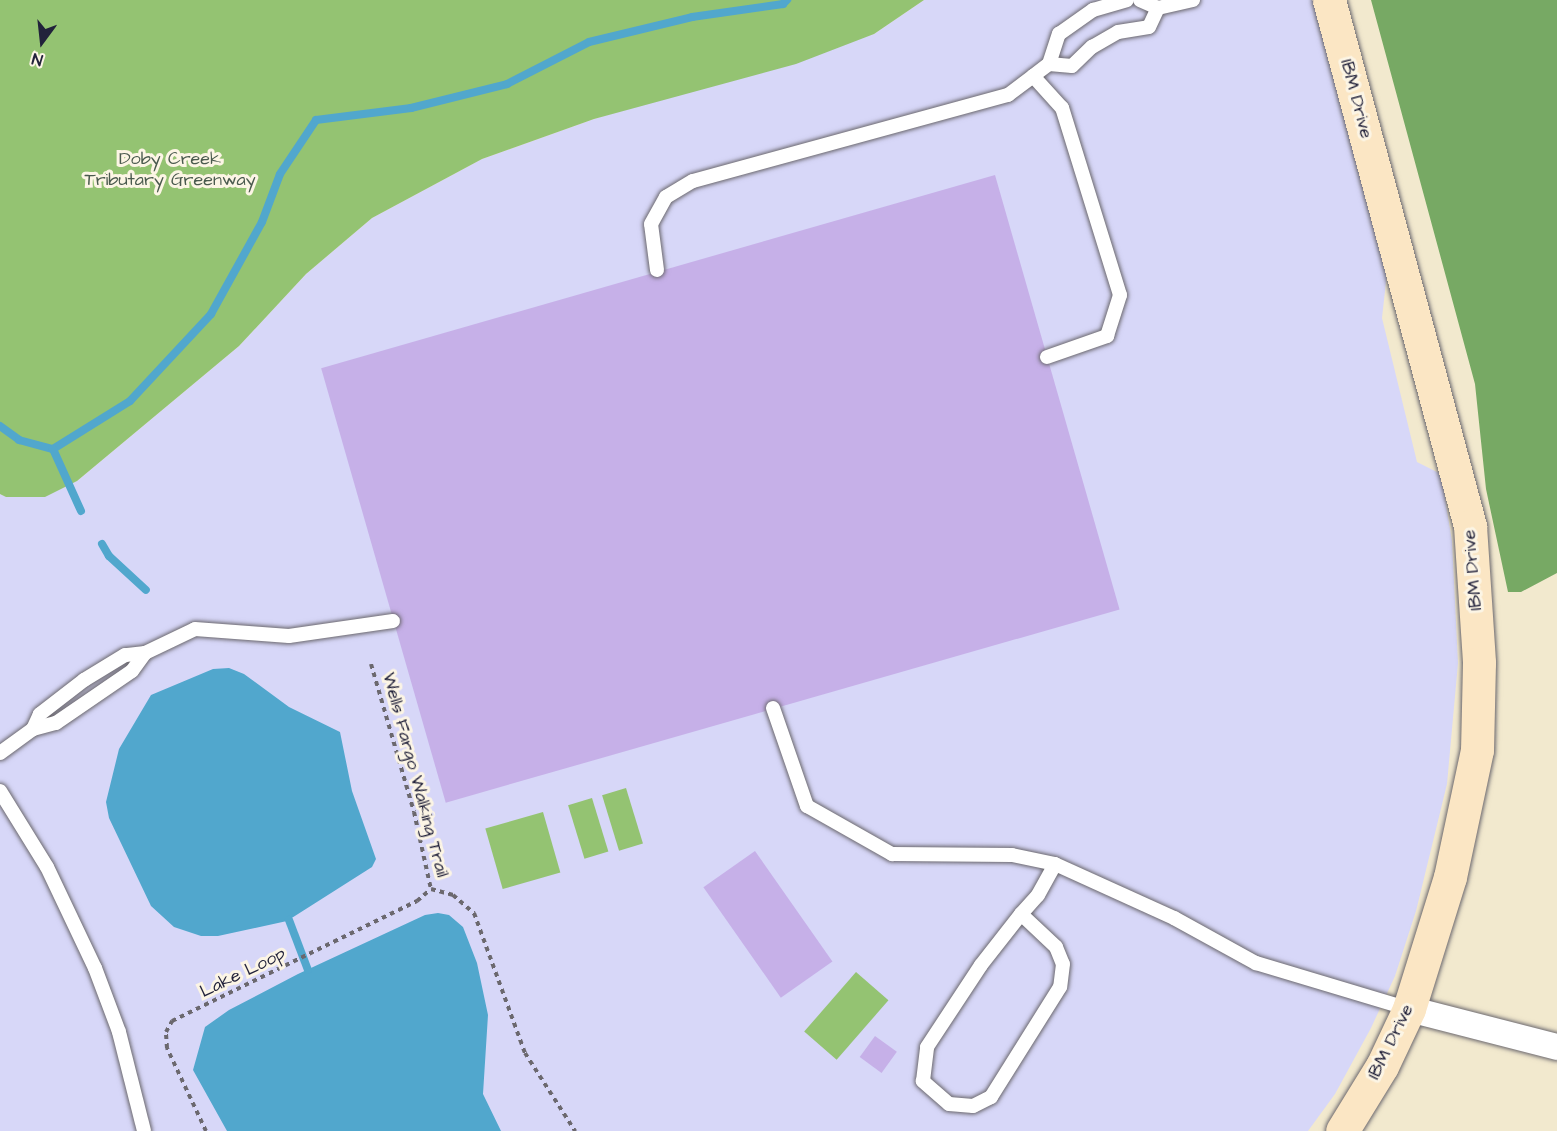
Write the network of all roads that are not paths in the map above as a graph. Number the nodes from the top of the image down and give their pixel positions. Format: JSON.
{"nodes":[{"id":1,"x":1127,"y":0,"type":"edge"},
{"id":2,"x":1140,"y":0,"type":"edge"},
{"id":3,"x":1193,"y":0,"type":"edge"},
{"id":4,"x":1329,"y":0,"type":"edge"},
{"id":5,"x":1158,"y":8,"type":"junction"},
{"id":6,"x":1049,"y":64,"type":"junction"},
{"id":7,"x":1033,"y":76,"type":"junction"},
{"id":8,"x":657,"y":270,"type":"dead end"},
{"id":9,"x":1047,"y":357,"type":"dead end"},
{"id":10,"x":393,"y":621,"type":"dead end"},
{"id":11,"x":145,"y":653,"type":"junction"},
{"id":12,"x":773,"y":708,"type":"dead end"},
{"id":13,"x":33,"y":729,"type":"junction"},
{"id":14,"x":0,"y":753,"type":"edge"},
{"id":15,"x":0,"y":791,"type":"edge"},
{"id":16,"x":1055,"y":864,"type":"junction"},
{"id":17,"x":1020,"y":914,"type":"junction"},
{"id":18,"x":1409,"y":1009,"type":"junction"},
{"id":19,"x":1557,"y":1047,"type":"edge"},
{"id":20,"x":144,"y":1131,"type":"edge"},
{"id":21,"x":1342,"y":1131,"type":"edge"}],
"edges":[{"from":1,"to":6,"type":"lane"},
{"from":2,"to":5,"type":"lane"},
{"from":3,"to":5,"type":"lane"},
{"from":4,"to":18,"type":"street","name":"IBM Drive"},
{"from":5,"to":6,"type":"lane"},
{"from":6,"to":7,"type":"lane"},
{"from":7,"to":8,"type":"lane"},
{"from":7,"to":9,"type":"lane"},
{"from":10,"to":11,"type":"lane"},
{"from":11,"to":13,"type":"lane"},
{"from":11,"to":13,"type":"lane"},
{"from":12,"to":16,"type":"lane"},
{"from":13,"to":14,"type":"lane"},
{"from":15,"to":20,"type":"lane"},
{"from":16,"to":17,"type":"lane"},
{"from":16,"to":18,"type":"lane"},
{"from":17,"to":17,"type":"lane"},
{"from":18,"to":19,"type":"street"},
{"from":18,"to":21,"type":"street","name":"IBM Drive"}]}
